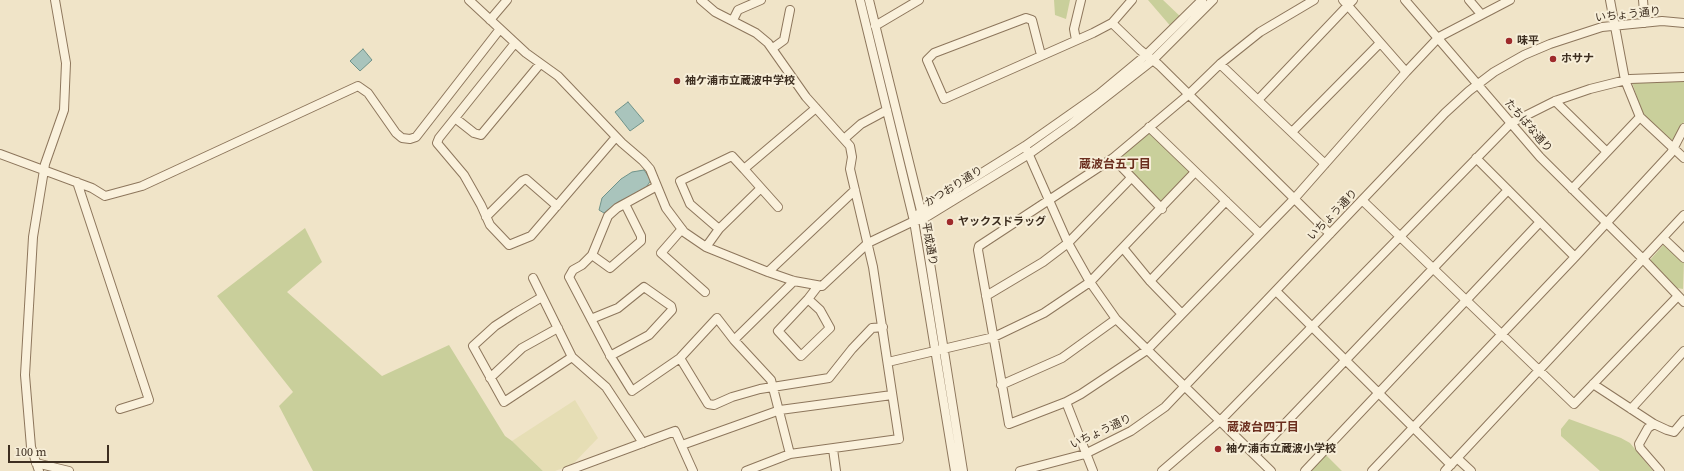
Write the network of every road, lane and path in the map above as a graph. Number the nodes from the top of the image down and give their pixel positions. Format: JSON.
{"nodes":[{"id":1,"x":55,"y":0,"type":"edge"},
{"id":2,"x":469,"y":0,"type":"edge"},
{"id":3,"x":507,"y":0,"type":"edge"},
{"id":4,"x":701,"y":0,"type":"edge"},
{"id":5,"x":761,"y":0,"type":"edge"},
{"id":6,"x":860,"y":0,"type":"edge"},
{"id":7,"x":869,"y":0,"type":"edge"},
{"id":8,"x":919,"y":0,"type":"edge"},
{"id":9,"x":1081,"y":0,"type":"edge"},
{"id":10,"x":1132,"y":0,"type":"edge"},
{"id":11,"x":1202,"y":0,"type":"edge"},
{"id":12,"x":1213,"y":0,"type":"edge"},
{"id":13,"x":1314,"y":0,"type":"edge"},
{"id":14,"x":1405,"y":0,"type":"edge"},
{"id":15,"x":1469,"y":0,"type":"edge"},
{"id":16,"x":1510,"y":0,"type":"edge"},
{"id":17,"x":1610,"y":0,"type":"edge"},
{"id":18,"x":1643,"y":0,"type":"edge"},
{"id":19,"x":1348,"y":2,"type":"edge"},
{"id":20,"x":790,"y":10,"type":"dead end"},
{"id":21,"x":1482,"y":14,"type":"junction"},
{"id":22,"x":490,"y":20,"type":"junction"},
{"id":23,"x":733,"y":20,"type":"junction"},
{"id":24,"x":1112,"y":23,"type":"junction"},
{"id":25,"x":1645,"y":23,"type":"junction"},
{"id":26,"x":1684,"y":23,"type":"edge"},
{"id":27,"x":875,"y":26,"type":"junction"},
{"id":28,"x":1614,"y":26,"type":"junction"},
{"id":29,"x":500,"y":29,"type":"junction"},
{"id":30,"x":1439,"y":37,"type":"junction"},
{"id":31,"x":1076,"y":40,"type":"junction"},
{"id":32,"x":515,"y":43,"type":"junction"},
{"id":33,"x":1379,"y":44,"type":"junction"},
{"id":34,"x":773,"y":48,"type":"junction"},
{"id":35,"x":1041,"y":55,"type":"junction"},
{"id":36,"x":1150,"y":57,"type":"junction"},
{"id":37,"x":540,"y":64,"type":"junction"},
{"id":38,"x":1220,"y":64,"type":"junction"},
{"id":39,"x":1406,"y":72,"type":"junction"},
{"id":40,"x":1684,"y":77,"type":"edge"},
{"id":41,"x":1625,"y":80,"type":"junction"},
{"id":42,"x":1477,"y":84,"type":"junction"},
{"id":43,"x":1188,"y":95,"type":"junction"},
{"id":44,"x":1258,"y":100,"type":"junction"},
{"id":45,"x":1555,"y":101,"type":"junction"},
{"id":46,"x":816,"y":108,"type":"junction"},
{"id":47,"x":887,"y":110,"type":"junction"},
{"id":48,"x":1640,"y":117,"type":"junction"},
{"id":49,"x":455,"y":118,"type":"junction"},
{"id":50,"x":1511,"y":123,"type":"junction"},
{"id":51,"x":1149,"y":127,"type":"junction"},
{"id":52,"x":1684,"y":128,"type":"edge"},
{"id":53,"x":1292,"y":132,"type":"junction"},
{"id":54,"x":616,"y":137,"type":"junction"},
{"id":55,"x":844,"y":138,"type":"junction"},
{"id":56,"x":1025,"y":146,"type":"junction"},
{"id":57,"x":1674,"y":148,"type":"junction"},
{"id":58,"x":1608,"y":152,"type":"junction"},
{"id":59,"x":0,"y":154,"type":"edge"},
{"id":60,"x":1029,"y":154,"type":"junction"},
{"id":61,"x":1113,"y":158,"type":"junction"},
{"id":62,"x":1476,"y":158,"type":"junction"},
{"id":63,"x":1684,"y":158,"type":"edge"},
{"id":64,"x":1325,"y":164,"type":"junction"},
{"id":65,"x":44,"y":169,"type":"junction"},
{"id":66,"x":744,"y":169,"type":"junction"},
{"id":67,"x":1195,"y":172,"type":"junction"},
{"id":68,"x":1131,"y":178,"type":"junction"},
{"id":69,"x":77,"y":182,"type":"junction"},
{"id":70,"x":657,"y":186,"type":"junction"},
{"id":71,"x":761,"y":188,"type":"junction"},
{"id":72,"x":1572,"y":189,"type":"junction"},
{"id":73,"x":856,"y":190,"type":"junction"},
{"id":74,"x":1508,"y":190,"type":"junction"},
{"id":75,"x":1048,"y":199,"type":"junction"},
{"id":76,"x":1294,"y":199,"type":"junction"},
{"id":77,"x":1362,"y":200,"type":"junction"},
{"id":78,"x":1226,"y":202,"type":"junction"},
{"id":79,"x":625,"y":204,"type":"junction"},
{"id":80,"x":557,"y":206,"type":"junction"},
{"id":81,"x":778,"y":207,"type":"dead end"},
{"id":82,"x":1162,"y":209,"type":"junction"},
{"id":83,"x":921,"y":211,"type":"junction"},
{"id":84,"x":1684,"y":215,"type":"edge"},
{"id":85,"x":486,"y":216,"type":"junction"},
{"id":86,"x":923,"y":219,"type":"junction"},
{"id":87,"x":914,"y":221,"type":"junction"},
{"id":88,"x":1540,"y":222,"type":"junction"},
{"id":89,"x":1607,"y":223,"type":"junction"},
{"id":90,"x":682,"y":229,"type":"junction"},
{"id":91,"x":719,"y":229,"type":"junction"},
{"id":92,"x":1260,"y":234,"type":"junction"},
{"id":93,"x":1330,"y":234,"type":"junction"},
{"id":94,"x":1400,"y":236,"type":"junction"},
{"id":95,"x":1663,"y":238,"type":"junction"},
{"id":96,"x":868,"y":243,"type":"junction"},
{"id":97,"x":1068,"y":243,"type":"junction"},
{"id":98,"x":706,"y":247,"type":"junction"},
{"id":99,"x":1123,"y":248,"type":"junction"},
{"id":100,"x":592,"y":255,"type":"junction"},
{"id":101,"x":1575,"y":257,"type":"junction"},
{"id":102,"x":1684,"y":258,"type":"edge"},
{"id":103,"x":1643,"y":259,"type":"junction"},
{"id":104,"x":1433,"y":268,"type":"junction"},
{"id":105,"x":768,"y":272,"type":"junction"},
{"id":106,"x":533,"y":278,"type":"dead end"},
{"id":107,"x":1150,"y":281,"type":"junction"},
{"id":108,"x":794,"y":282,"type":"junction"},
{"id":109,"x":1090,"y":282,"type":"junction"},
{"id":110,"x":818,"y":286,"type":"junction"},
{"id":111,"x":1276,"y":291,"type":"junction"},
{"id":112,"x":705,"y":292,"type":"dead end"},
{"id":113,"x":986,"y":296,"type":"junction"},
{"id":114,"x":542,"y":297,"type":"junction"},
{"id":115,"x":1682,"y":298,"type":"edge"},
{"id":116,"x":808,"y":299,"type":"junction"},
{"id":117,"x":1467,"y":299,"type":"junction"},
{"id":118,"x":1182,"y":314,"type":"junction"},
{"id":119,"x":591,"y":319,"type":"junction"},
{"id":120,"x":1116,"y":320,"type":"junction"},
{"id":121,"x":1312,"y":326,"type":"junction"},
{"id":122,"x":883,"y":327,"type":"junction"},
{"id":123,"x":558,"y":328,"type":"junction"},
{"id":124,"x":1502,"y":333,"type":"junction"},
{"id":125,"x":994,"y":337,"type":"junction"},
{"id":126,"x":734,"y":340,"type":"junction"},
{"id":127,"x":939,"y":350,"type":"junction"},
{"id":128,"x":1147,"y":350,"type":"junction"},
{"id":129,"x":1684,"y":351,"type":"edge"},
{"id":130,"x":610,"y":356,"type":"junction"},
{"id":131,"x":572,"y":357,"type":"junction"},
{"id":132,"x":680,"y":358,"type":"junction"},
{"id":133,"x":1346,"y":360,"type":"junction"},
{"id":134,"x":888,"y":362,"type":"junction"},
{"id":135,"x":1540,"y":370,"type":"junction"},
{"id":136,"x":490,"y":378,"type":"junction"},
{"id":137,"x":1593,"y":384,"type":"junction"},
{"id":138,"x":1001,"y":385,"type":"junction"},
{"id":139,"x":773,"y":386,"type":"junction"},
{"id":140,"x":1185,"y":386,"type":"junction"},
{"id":141,"x":1379,"y":392,"type":"junction"},
{"id":142,"x":892,"y":395,"type":"junction"},
{"id":143,"x":1066,"y":402,"type":"junction"},
{"id":144,"x":120,"y":408,"type":"dead end"},
{"id":145,"x":1631,"y":409,"type":"junction"},
{"id":146,"x":780,"y":410,"type":"junction"},
{"id":147,"x":1684,"y":420,"type":"edge"},
{"id":148,"x":1220,"y":421,"type":"junction"},
{"id":149,"x":1654,"y":424,"type":"junction"},
{"id":150,"x":1413,"y":428,"type":"junction"},
{"id":151,"x":643,"y":443,"type":"junction"},
{"id":152,"x":682,"y":445,"type":"junction"},
{"id":153,"x":832,"y":449,"type":"junction"},
{"id":154,"x":790,"y":454,"type":"junction"},
{"id":155,"x":1086,"y":454,"type":"junction"},
{"id":156,"x":1255,"y":455,"type":"junction"},
{"id":157,"x":1457,"y":458,"type":"junction"},
{"id":158,"x":37,"y":467,"type":"edge"},
{"id":159,"x":1448,"y":468,"type":"edge"},
{"id":160,"x":68,"y":471,"type":"edge"},
{"id":161,"x":567,"y":471,"type":"edge"},
{"id":162,"x":693,"y":471,"type":"edge"},
{"id":163,"x":746,"y":471,"type":"edge"},
{"id":164,"x":836,"y":471,"type":"edge"},
{"id":165,"x":955,"y":471,"type":"edge"},
{"id":166,"x":963,"y":471,"type":"edge"},
{"id":167,"x":1020,"y":471,"type":"edge"},
{"id":168,"x":1093,"y":471,"type":"edge"},
{"id":169,"x":1162,"y":471,"type":"edge"},
{"id":170,"x":1271,"y":471,"type":"edge"},
{"id":171,"x":1305,"y":471,"type":"edge"},
{"id":172,"x":1372,"y":471,"type":"edge"},
{"id":173,"x":1471,"y":471,"type":"edge"},
{"id":174,"x":1660,"y":471,"type":"edge"}],
"edges":[{"from":1,"to":65,"type":"street"},
{"from":2,"to":22,"type":"street"},
{"from":3,"to":22,"type":"street"},
{"from":4,"to":23,"type":"street"},
{"from":5,"to":23,"type":"street"},
{"from":6,"to":47,"type":"street","name":"平成通り"},
{"from":7,"to":27,"type":"street","name":"平成通り"},
{"from":8,"to":27,"type":"street"},
{"from":9,"to":31,"type":"street"},
{"from":10,"to":24,"type":"street"},
{"from":11,"to":36,"type":"street","name":"かつおり通り"},
{"from":12,"to":36,"type":"street","name":"かつおり通り"},
{"from":13,"to":38,"type":"street"},
{"from":14,"to":30,"type":"street","name":"たちばな通り"},
{"from":15,"to":21,"type":"street"},
{"from":16,"to":21,"type":"street"},
{"from":17,"to":28,"type":"street"},
{"from":18,"to":25,"type":"street"},
{"from":19,"to":33,"type":"street"},
{"from":19,"to":44,"type":"street"},
{"from":20,"to":34,"type":"street"},
{"from":21,"to":30,"type":"street"},
{"from":22,"to":29,"type":"street"},
{"from":23,"to":34,"type":"street"},
{"from":24,"to":31,"type":"street"},
{"from":24,"to":36,"type":"street"},
{"from":25,"to":26,"type":"street","name":"いちょう通り"},
{"from":25,"to":28,"type":"street","name":"いちょう通り"},
{"from":27,"to":83,"type":"street","name":"平成通り"},
{"from":28,"to":41,"type":"street"},
{"from":28,"to":42,"type":"street","name":"いちょう通り"},
{"from":29,"to":32,"type":"street"},
{"from":29,"to":69,"type":"street"},
{"from":30,"to":39,"type":"street"},
{"from":30,"to":42,"type":"street","name":"たちばな通り"},
{"from":31,"to":35,"type":"street"},
{"from":32,"to":37,"type":"street"},
{"from":32,"to":49,"type":"street"},
{"from":33,"to":39,"type":"street"},
{"from":33,"to":53,"type":"street"},
{"from":34,"to":46,"type":"street"},
{"from":35,"to":35,"type":"street"},
{"from":36,"to":43,"type":"street"},
{"from":36,"to":56,"type":"street","name":"かつおり通り"},
{"from":36,"to":60,"type":"street","name":"かつおり通り"},
{"from":37,"to":49,"type":"street"},
{"from":37,"to":54,"type":"street"},
{"from":38,"to":43,"type":"street"},
{"from":38,"to":44,"type":"street"},
{"from":39,"to":64,"type":"street"},
{"from":40,"to":41,"type":"street"},
{"from":41,"to":45,"type":"street"},
{"from":41,"to":48,"type":"street"},
{"from":42,"to":50,"type":"street","name":"たちばな通り"},
{"from":42,"to":77,"type":"street","name":"いちょう通り"},
{"from":43,"to":51,"type":"street"},
{"from":43,"to":76,"type":"street"},
{"from":44,"to":53,"type":"street"},
{"from":45,"to":50,"type":"street"},
{"from":45,"to":58,"type":"street"},
{"from":46,"to":55,"type":"street"},
{"from":46,"to":66,"type":"street"},
{"from":47,"to":55,"type":"street"},
{"from":47,"to":87,"type":"street","name":"平成通り"},
{"from":48,"to":57,"type":"street"},
{"from":48,"to":58,"type":"street"},
{"from":49,"to":85,"type":"street"},
{"from":50,"to":62,"type":"street"},
{"from":50,"to":72,"type":"street","name":"たちばな通り"},
{"from":51,"to":61,"type":"street"},
{"from":51,"to":67,"type":"street"},
{"from":52,"to":57,"type":"street"},
{"from":53,"to":64,"type":"street"},
{"from":54,"to":70,"type":"street"},
{"from":54,"to":80,"type":"street"},
{"from":55,"to":73,"type":"street"},
{"from":56,"to":60,"type":"street"},
{"from":56,"to":83,"type":"street","name":"かつおり通り"},
{"from":57,"to":63,"type":"street"},
{"from":57,"to":89,"type":"street"},
{"from":58,"to":72,"type":"street"},
{"from":59,"to":65,"type":"street"},
{"from":60,"to":75,"type":"street"},
{"from":60,"to":86,"type":"street","name":"かつおり通り"},
{"from":61,"to":68,"type":"street"},
{"from":61,"to":75,"type":"street"},
{"from":62,"to":74,"type":"street"},
{"from":62,"to":94,"type":"street"},
{"from":64,"to":76,"type":"street"},
{"from":65,"to":69,"type":"street"},
{"from":65,"to":158,"type":"street"},
{"from":66,"to":71,"type":"street"},
{"from":66,"to":91,"type":"street"},
{"from":67,"to":78,"type":"street"},
{"from":67,"to":82,"type":"street"},
{"from":68,"to":82,"type":"street"},
{"from":68,"to":97,"type":"street"},
{"from":69,"to":144,"type":"street"},
{"from":70,"to":79,"type":"street"},
{"from":70,"to":90,"type":"street"},
{"from":71,"to":81,"type":"street"},
{"from":71,"to":91,"type":"street"},
{"from":72,"to":89,"type":"street","name":"たちばな通り"},
{"from":73,"to":96,"type":"street"},
{"from":73,"to":105,"type":"street"},
{"from":74,"to":88,"type":"street"},
{"from":74,"to":104,"type":"street"},
{"from":75,"to":97,"type":"street"},
{"from":75,"to":113,"type":"street"},
{"from":76,"to":92,"type":"street"},
{"from":76,"to":93,"type":"street"},
{"from":77,"to":93,"type":"street","name":"いちょう通り"},
{"from":77,"to":94,"type":"street"},
{"from":78,"to":92,"type":"street"},
{"from":78,"to":107,"type":"street"},
{"from":79,"to":100,"type":"street"},
{"from":79,"to":100,"type":"street"},
{"from":80,"to":85,"type":"street"},
{"from":80,"to":85,"type":"street"},
{"from":82,"to":99,"type":"street"},
{"from":83,"to":86,"type":"street","name":"平成通り"},
{"from":83,"to":87,"type":"street","name":"かつおり通り"},
{"from":84,"to":95,"type":"street"},
{"from":86,"to":87,"type":"street","name":"かつおり通り"},
{"from":86,"to":127,"type":"street","name":"平成通り"},
{"from":87,"to":96,"type":"street"},
{"from":87,"to":127,"type":"street","name":"平成通り"},
{"from":88,"to":101,"type":"street"},
{"from":88,"to":117,"type":"street"},
{"from":89,"to":101,"type":"street"},
{"from":89,"to":103,"type":"street","name":"たちばな通り"},
{"from":90,"to":98,"type":"street"},
{"from":90,"to":112,"type":"street"},
{"from":91,"to":98,"type":"street"},
{"from":92,"to":118,"type":"street"},
{"from":93,"to":111,"type":"street","name":"いちょう通り"},
{"from":94,"to":104,"type":"street"},
{"from":94,"to":121,"type":"street"},
{"from":95,"to":102,"type":"street"},
{"from":95,"to":103,"type":"street"},
{"from":96,"to":110,"type":"street"},
{"from":96,"to":122,"type":"street"},
{"from":97,"to":109,"type":"street"},
{"from":97,"to":113,"type":"street"},
{"from":98,"to":105,"type":"street"},
{"from":99,"to":107,"type":"street"},
{"from":99,"to":109,"type":"street"},
{"from":100,"to":119,"type":"street"},
{"from":101,"to":124,"type":"street"},
{"from":103,"to":115,"type":"street","name":"たちばな通り"},
{"from":103,"to":135,"type":"street"},
{"from":104,"to":117,"type":"street"},
{"from":104,"to":133,"type":"street"},
{"from":105,"to":108,"type":"street"},
{"from":106,"to":114,"type":"street"},
{"from":107,"to":118,"type":"street"},
{"from":108,"to":110,"type":"street"},
{"from":108,"to":126,"type":"street"},
{"from":109,"to":120,"type":"street"},
{"from":109,"to":125,"type":"street"},
{"from":110,"to":116,"type":"street"},
{"from":111,"to":121,"type":"street"},
{"from":111,"to":140,"type":"street","name":"いちょう通り"},
{"from":113,"to":125,"type":"street"},
{"from":114,"to":123,"type":"street"},
{"from":114,"to":136,"type":"street"},
{"from":115,"to":137,"type":"street"},
{"from":116,"to":116,"type":"street"},
{"from":117,"to":124,"type":"street"},
{"from":117,"to":141,"type":"street"},
{"from":118,"to":128,"type":"street"},
{"from":119,"to":130,"type":"street"},
{"from":119,"to":130,"type":"street"},
{"from":120,"to":128,"type":"street"},
{"from":120,"to":138,"type":"street"},
{"from":121,"to":133,"type":"street"},
{"from":121,"to":148,"type":"street"},
{"from":122,"to":134,"type":"street"},
{"from":122,"to":139,"type":"street"},
{"from":123,"to":131,"type":"street"},
{"from":123,"to":136,"type":"street"},
{"from":124,"to":135,"type":"street"},
{"from":124,"to":150,"type":"street"},
{"from":125,"to":127,"type":"street"},
{"from":125,"to":138,"type":"street"},
{"from":126,"to":132,"type":"street"},
{"from":126,"to":139,"type":"street"},
{"from":127,"to":134,"type":"street"},
{"from":127,"to":165,"type":"street","name":"平成通り"},
{"from":127,"to":166,"type":"street","name":"平成通り"},
{"from":128,"to":140,"type":"street"},
{"from":128,"to":143,"type":"street"},
{"from":129,"to":145,"type":"street"},
{"from":130,"to":132,"type":"street"},
{"from":131,"to":136,"type":"street"},
{"from":131,"to":151,"type":"street"},
{"from":132,"to":139,"type":"street"},
{"from":133,"to":141,"type":"street"},
{"from":133,"to":156,"type":"street"},
{"from":134,"to":142,"type":"street"},
{"from":135,"to":137,"type":"street"},
{"from":135,"to":157,"type":"street"},
{"from":137,"to":145,"type":"street"},
{"from":138,"to":143,"type":"street"},
{"from":139,"to":146,"type":"street"},
{"from":140,"to":148,"type":"street"},
{"from":140,"to":155,"type":"street","name":"いちょう通り"},
{"from":141,"to":150,"type":"street"},
{"from":141,"to":171,"type":"street"},
{"from":142,"to":146,"type":"street"},
{"from":142,"to":153,"type":"street"},
{"from":143,"to":155,"type":"street"},
{"from":145,"to":149,"type":"street"},
{"from":146,"to":152,"type":"street"},
{"from":146,"to":154,"type":"street"},
{"from":147,"to":149,"type":"street"},
{"from":148,"to":156,"type":"street"},
{"from":148,"to":169,"type":"street"},
{"from":149,"to":174,"type":"street"},
{"from":150,"to":159,"type":"street"},
{"from":150,"to":172,"type":"street"},
{"from":151,"to":152,"type":"street"},
{"from":151,"to":161,"type":"street"},
{"from":152,"to":162,"type":"street"},
{"from":153,"to":154,"type":"street"},
{"from":153,"to":164,"type":"street"},
{"from":154,"to":163,"type":"street"},
{"from":155,"to":167,"type":"street","name":"いちょう通り"},
{"from":155,"to":168,"type":"street"},
{"from":156,"to":170,"type":"street"},
{"from":157,"to":159,"type":"street"},
{"from":157,"to":173,"type":"street"},
{"from":158,"to":160,"type":"street"}]}
